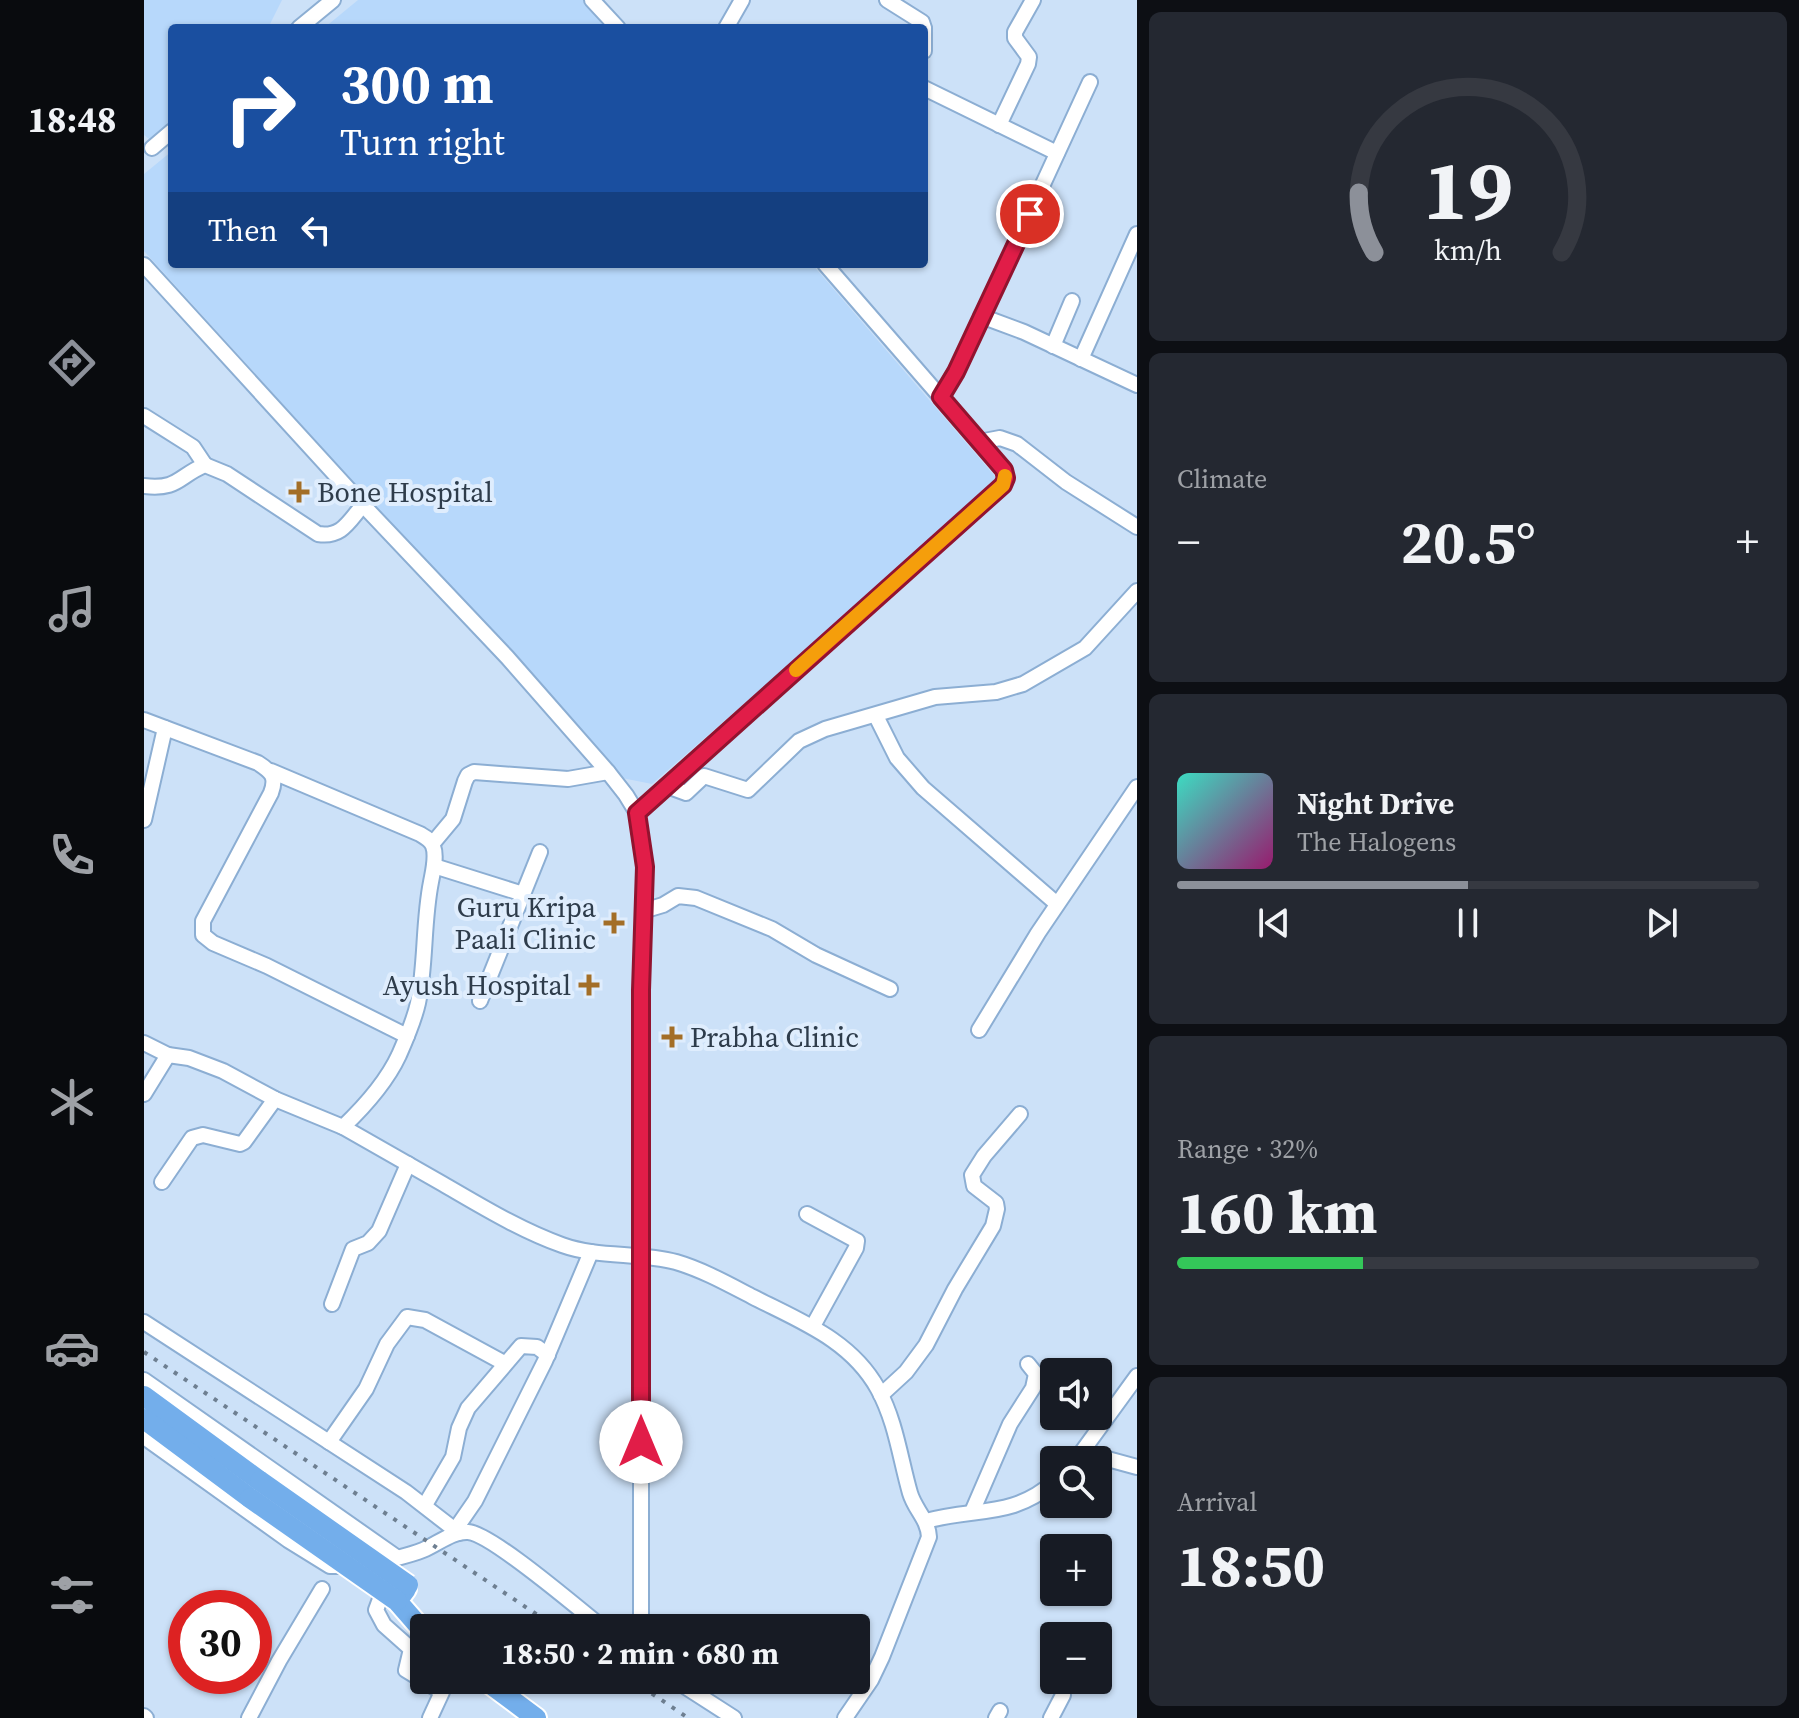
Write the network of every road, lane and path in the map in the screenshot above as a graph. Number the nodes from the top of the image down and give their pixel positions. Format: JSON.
{"nodes":[{"id":1,"x":333,"y":0,"type":"edge"},
{"id":2,"x":592,"y":0,"type":"edge"},
{"id":3,"x":742,"y":0,"type":"edge"},
{"id":4,"x":887,"y":0,"type":"edge"},
{"id":5,"x":1033,"y":0,"type":"edge"},
{"id":6,"x":304,"y":24,"type":"edge"},
{"id":7,"x":614,"y":24,"type":"edge"},
{"id":8,"x":729,"y":24,"type":"edge"},
{"id":9,"x":923,"y":24,"type":"edge"},
{"id":10,"x":1090,"y":82,"type":"dead end"},
{"id":11,"x":928,"y":90,"type":"edge"},
{"id":12,"x":999,"y":125,"type":"junction"},
{"id":13,"x":168,"y":134,"type":"edge"},
{"id":14,"x":147,"y":148,"type":"edge"},
{"id":15,"x":1057,"y":153,"type":"junction"},
{"id":16,"x":1137,"y":234,"type":"edge"},
{"id":17,"x":144,"y":265,"type":"edge"},
{"id":18,"x":828,"y":268,"type":"edge"},
{"id":19,"x":1072,"y":301,"type":"dead end"},
{"id":20,"x":981,"y":316,"type":"junction"},
{"id":21,"x":1053,"y":346,"type":"junction"},
{"id":22,"x":1081,"y":359,"type":"junction"},
{"id":23,"x":1137,"y":385,"type":"edge"},
{"id":24,"x":941,"y":397,"type":"junction"},
{"id":25,"x":144,"y":416,"type":"edge"},
{"id":26,"x":979,"y":442,"type":"junction"},
{"id":27,"x":205,"y":465,"type":"junction"},
{"id":28,"x":144,"y":486,"type":"edge"},
{"id":29,"x":363,"y":505,"type":"junction"},
{"id":30,"x":1137,"y":527,"type":"edge"},
{"id":31,"x":1137,"y":591,"type":"edge"},
{"id":32,"x":876,"y":716,"type":"junction"},
{"id":33,"x":144,"y":721,"type":"edge"},
{"id":34,"x":165,"y":728,"type":"junction"},
{"id":35,"x":271,"y":771,"type":"junction"},
{"id":36,"x":608,"y":772,"type":"junction"},
{"id":37,"x":667,"y":786,"type":"junction"},
{"id":38,"x":1137,"y":787,"type":"edge"},
{"id":39,"x":637,"y":813,"type":"junction"},
{"id":40,"x":144,"y":820,"type":"edge"},
{"id":41,"x":433,"y":843,"type":"junction"},
{"id":42,"x":540,"y":852,"type":"dead end"},
{"id":43,"x":434,"y":866,"type":"junction"},
{"id":44,"x":523,"y":894,"type":"junction"},
{"id":45,"x":1057,"y":904,"type":"junction"},
{"id":46,"x":643,"y":911,"type":"junction"},
{"id":47,"x":890,"y":989,"type":"dead end"},
{"id":48,"x":480,"y":1001,"type":"dead end"},
{"id":49,"x":979,"y":1030,"type":"dead end"},
{"id":50,"x":407,"y":1036,"type":"junction"},
{"id":51,"x":144,"y":1043,"type":"edge"},
{"id":52,"x":168,"y":1055,"type":"junction"},
{"id":53,"x":144,"y":1094,"type":"edge"},
{"id":54,"x":275,"y":1099,"type":"junction"},
{"id":55,"x":1020,"y":1114,"type":"dead end"},
{"id":56,"x":343,"y":1127,"type":"junction"},
{"id":57,"x":408,"y":1164,"type":"junction"},
{"id":58,"x":162,"y":1182,"type":"dead end"},
{"id":59,"x":807,"y":1214,"type":"dead end"},
{"id":60,"x":591,"y":1252,"type":"junction"},
{"id":61,"x":640,"y":1256,"type":"junction"},
{"id":62,"x":332,"y":1304,"type":"dead end"},
{"id":63,"x":144,"y":1322,"type":"edge"},
{"id":64,"x":813,"y":1326,"type":"junction"},
{"id":65,"x":548,"y":1355,"type":"junction"},
{"id":66,"x":504,"y":1363,"type":"junction"},
{"id":67,"x":1028,"y":1364,"type":"dead end"},
{"id":68,"x":1137,"y":1376,"type":"edge"},
{"id":69,"x":144,"y":1380,"type":"edge"},
{"id":70,"x":881,"y":1395,"type":"junction"},
{"id":71,"x":144,"y":1396,"type":"edge"},
{"id":72,"x":144,"y":1419,"type":"edge"},
{"id":73,"x":329,"y":1442,"type":"junction"},
{"id":74,"x":146,"y":1444,"type":"edge"},
{"id":75,"x":1086,"y":1446,"type":"edge"},
{"id":76,"x":1112,"y":1462,"type":"edge"},
{"id":77,"x":1137,"y":1467,"type":"edge"},
{"id":78,"x":1040,"y":1493,"type":"edge"},
{"id":79,"x":425,"y":1505,"type":"junction"},
{"id":80,"x":972,"y":1512,"type":"junction"},
{"id":81,"x":926,"y":1521,"type":"junction"},
{"id":82,"x":457,"y":1532,"type":"junction"},
{"id":83,"x":395,"y":1556,"type":"junction"},
{"id":84,"x":322,"y":1589,"type":"dead end"},
{"id":85,"x":402,"y":1593,"type":"junction"},
{"id":86,"x":414,"y":1614,"type":"edge"},
{"id":87,"x":585,"y":1614,"type":"edge"},
{"id":88,"x":641,"y":1614,"type":"edge"},
{"id":89,"x":504,"y":1694,"type":"edge"},
{"id":90,"x":697,"y":1694,"type":"edge"},
{"id":91,"x":1063,"y":1695,"type":"dead end"},
{"id":92,"x":249,"y":1718,"type":"edge"},
{"id":93,"x":430,"y":1718,"type":"edge"},
{"id":94,"x":536,"y":1718,"type":"edge"},
{"id":95,"x":734,"y":1718,"type":"edge"},
{"id":96,"x":845,"y":1718,"type":"edge"},
{"id":97,"x":1051,"y":1718,"type":"edge"}],
"edges":[{"from":1,"to":6,"type":"street"},
{"from":2,"to":7,"type":"street"},
{"from":3,"to":8,"type":"street"},
{"from":4,"to":9,"type":"street"},
{"from":5,"to":12,"type":"street"},
{"from":10,"to":15,"type":"street"},
{"from":11,"to":12,"type":"street"},
{"from":12,"to":15,"type":"street"},
{"from":13,"to":14,"type":"street"},
{"from":15,"to":20,"type":"street"},
{"from":16,"to":22,"type":"street"},
{"from":17,"to":29,"type":"street"},
{"from":18,"to":24,"type":"street"},
{"from":19,"to":21,"type":"street"},
{"from":20,"to":21,"type":"street"},
{"from":20,"to":24,"type":"street"},
{"from":21,"to":22,"type":"street"},
{"from":22,"to":23,"type":"street"},
{"from":24,"to":26,"type":"street"},
{"from":25,"to":27,"type":"street"},
{"from":26,"to":30,"type":"street"},
{"from":26,"to":37,"type":"street"},
{"from":27,"to":28,"type":"street"},
{"from":27,"to":29,"type":"street"},
{"from":29,"to":36,"type":"street"},
{"from":31,"to":32,"type":"street"},
{"from":32,"to":37,"type":"street"},
{"from":32,"to":45,"type":"street"},
{"from":33,"to":34,"type":"street"},
{"from":34,"to":35,"type":"street"},
{"from":34,"to":40,"type":"street"},
{"from":35,"to":41,"type":"street"},
{"from":35,"to":50,"type":"street"},
{"from":36,"to":39,"type":"street"},
{"from":36,"to":41,"type":"street"},
{"from":37,"to":39,"type":"street"},
{"from":38,"to":45,"type":"street"},
{"from":39,"to":46,"type":"street"},
{"from":41,"to":43,"type":"street"},
{"from":42,"to":44,"type":"street"},
{"from":43,"to":44,"type":"street"},
{"from":43,"to":50,"type":"street"},
{"from":44,"to":48,"type":"street"},
{"from":45,"to":49,"type":"street"},
{"from":46,"to":47,"type":"street"},
{"from":46,"to":61,"type":"street"},
{"from":50,"to":56,"type":"street"},
{"from":51,"to":52,"type":"street"},
{"from":52,"to":53,"type":"street"},
{"from":52,"to":54,"type":"street"},
{"from":54,"to":56,"type":"street"},
{"from":54,"to":58,"type":"street"},
{"from":55,"to":70,"type":"street"},
{"from":56,"to":57,"type":"street"},
{"from":57,"to":60,"type":"street"},
{"from":57,"to":62,"type":"street"},
{"from":59,"to":64,"type":"street"},
{"from":60,"to":61,"type":"street"},
{"from":60,"to":65,"type":"street"},
{"from":61,"to":64,"type":"street"},
{"from":61,"to":88,"type":"street"},
{"from":63,"to":73,"type":"street"},
{"from":64,"to":70,"type":"street"},
{"from":65,"to":66,"type":"street"},
{"from":65,"to":82,"type":"street"},
{"from":66,"to":73,"type":"street"},
{"from":66,"to":79,"type":"street"},
{"from":67,"to":80,"type":"street"},
{"from":68,"to":75,"type":"street"},
{"from":69,"to":83,"type":"street"},
{"from":70,"to":81,"type":"street"},
{"from":71,"to":85,"type":"highway","bridge":true},
{"from":72,"to":85,"type":"highway","bridge":true},
{"from":73,"to":79,"type":"street"},
{"from":74,"to":83,"type":"street"},
{"from":76,"to":77,"type":"street"},
{"from":78,"to":80,"type":"street"},
{"from":79,"to":82,"type":"street"},
{"from":80,"to":81,"type":"street"},
{"from":81,"to":96,"type":"street"},
{"from":82,"to":83,"type":"street"},
{"from":82,"to":87,"type":"street"},
{"from":83,"to":93,"type":"street"},
{"from":84,"to":92,"type":"street"},
{"from":85,"to":86,"type":"highway"},
{"from":89,"to":94,"type":"highway"},
{"from":90,"to":95,"type":"street"},
{"from":91,"to":97,"type":"street"}]}
